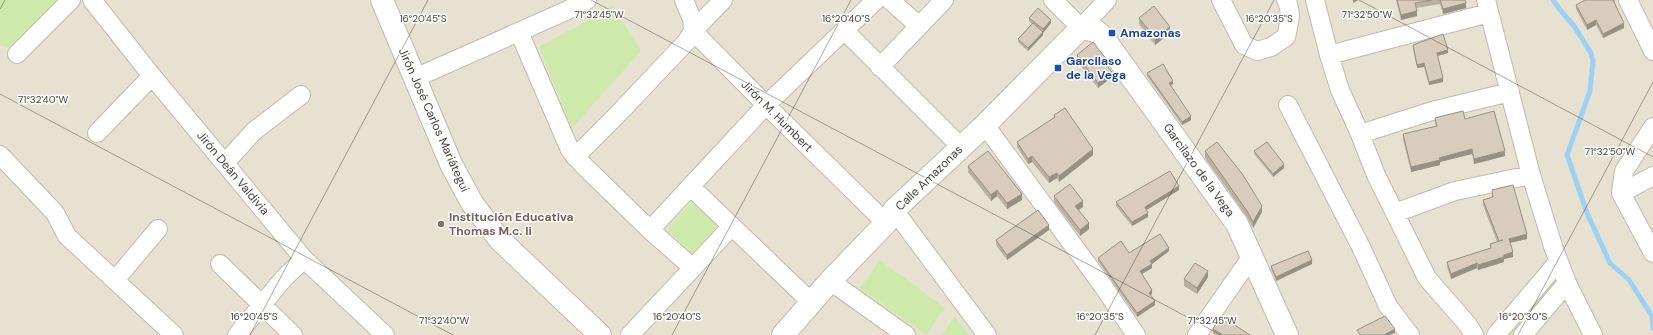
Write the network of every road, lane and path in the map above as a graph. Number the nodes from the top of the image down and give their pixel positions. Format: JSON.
{"nodes":[{"id":1,"x":71,"y":0,"type":"edge"},
{"id":2,"x":92,"y":0,"type":"edge"},
{"id":3,"x":382,"y":0,"type":"edge"},
{"id":4,"x":587,"y":0,"type":"edge"},
{"id":5,"x":684,"y":0,"type":"edge"},
{"id":6,"x":723,"y":0,"type":"edge"},
{"id":7,"x":876,"y":0,"type":"edge"},
{"id":8,"x":890,"y":0,"type":"edge"},
{"id":9,"x":944,"y":0,"type":"edge"},
{"id":10,"x":1053,"y":0,"type":"edge"},
{"id":11,"x":1106,"y":0,"type":"edge"},
{"id":12,"x":1221,"y":0,"type":"edge"},
{"id":13,"x":1286,"y":0,"type":"edge"},
{"id":14,"x":1315,"y":0,"type":"edge"},
{"id":15,"x":1628,"y":0,"type":"edge"},
{"id":16,"x":566,"y":5,"type":"edge"},
{"id":17,"x":1488,"y":6,"type":"edge"},
{"id":18,"x":920,"y":26,"type":"junction"},
{"id":19,"x":1081,"y":28,"type":"junction"},
{"id":20,"x":693,"y":30,"type":"junction"},
{"id":21,"x":844,"y":30,"type":"junction"},
{"id":22,"x":519,"y":32,"type":"junction"},
{"id":23,"x":1653,"y":51,"type":"edge"},
{"id":24,"x":17,"y":54,"type":"dead end"},
{"id":25,"x":1329,"y":55,"type":"junction"},
{"id":26,"x":880,"y":67,"type":"junction"},
{"id":27,"x":152,"y":76,"type":"junction"},
{"id":28,"x":415,"y":78,"type":"junction"},
{"id":29,"x":1510,"y":92,"type":"junction"},
{"id":30,"x":302,"y":95,"type":"dead end"},
{"id":31,"x":766,"y":105,"type":"junction"},
{"id":32,"x":1288,"y":105,"type":"dead end"},
{"id":33,"x":985,"y":125,"type":"junction"},
{"id":34,"x":1653,"y":127,"type":"edge"},
{"id":35,"x":97,"y":133,"type":"dead end"},
{"id":36,"x":1360,"y":134,"type":"junction"},
{"id":37,"x":961,"y":147,"type":"junction"},
{"id":38,"x":0,"y":155,"type":"edge"},
{"id":39,"x":575,"y":157,"type":"junction"},
{"id":40,"x":225,"y":163,"type":"junction"},
{"id":41,"x":1532,"y":176,"type":"junction"},
{"id":42,"x":1653,"y":176,"type":"edge"},
{"id":43,"x":691,"y":186,"type":"junction"},
{"id":44,"x":1621,"y":193,"type":"junction"},
{"id":45,"x":1395,"y":213,"type":"junction"},
{"id":46,"x":890,"y":217,"type":"junction"},
{"id":47,"x":732,"y":226,"type":"junction"},
{"id":48,"x":158,"y":229,"type":"dead end"},
{"id":49,"x":650,"y":230,"type":"junction"},
{"id":50,"x":1653,"y":253,"type":"edge"},
{"id":51,"x":1252,"y":256,"type":"junction"},
{"id":52,"x":304,"y":259,"type":"junction"},
{"id":53,"x":1558,"y":262,"type":"junction"},
{"id":54,"x":220,"y":264,"type":"dead end"},
{"id":55,"x":693,"y":268,"type":"junction"},
{"id":56,"x":116,"y":280,"type":"junction"},
{"id":57,"x":830,"y":281,"type":"junction"},
{"id":58,"x":1567,"y":283,"type":"junction"},
{"id":59,"x":811,"y":302,"type":"junction"},
{"id":60,"x":262,"y":304,"type":"junction"},
{"id":61,"x":174,"y":335,"type":"edge"},
{"id":62,"x":237,"y":335,"type":"edge"},
{"id":63,"x":293,"y":335,"type":"edge"},
{"id":64,"x":385,"y":335,"type":"edge"},
{"id":65,"x":600,"y":335,"type":"edge"},
{"id":66,"x":630,"y":335,"type":"edge"},
{"id":67,"x":783,"y":335,"type":"edge"},
{"id":68,"x":906,"y":335,"type":"edge"},
{"id":69,"x":987,"y":335,"type":"edge"},
{"id":70,"x":1136,"y":335,"type":"edge"},
{"id":71,"x":1197,"y":335,"type":"edge"},
{"id":72,"x":1287,"y":335,"type":"edge"},
{"id":73,"x":1410,"y":335,"type":"edge"},
{"id":74,"x":1474,"y":335,"type":"edge"},
{"id":75,"x":1496,"y":335,"type":"edge"},
{"id":76,"x":1523,"y":335,"type":"edge"},
{"id":77,"x":1593,"y":335,"type":"edge"}],
"edges":[{"from":1,"to":24,"type":"street"},
{"from":2,"to":27,"type":"street","name":"Jirón Deán Valdivia"},
{"from":3,"to":28,"type":"street","name":"Jirón José Carlos Mariátegui"},
{"from":4,"to":16,"type":"street"},
{"from":5,"to":20,"type":"street"},
{"from":6,"to":20,"type":"street"},
{"from":7,"to":21,"type":"street"},
{"from":8,"to":18,"type":"street"},
{"from":9,"to":18,"type":"street"},
{"from":10,"to":19,"type":"street"},
{"from":11,"to":19,"type":"street"},
{"from":12,"to":13,"type":"street"},
{"from":14,"to":25,"type":"street"},
{"from":15,"to":23,"type":"street"},
{"from":16,"to":22,"type":"street"},
{"from":17,"to":25,"type":"street"},
{"from":17,"to":29,"type":"street"},
{"from":18,"to":26,"type":"street"},
{"from":19,"to":33,"type":"street","name":"Calle Amazonas"},
{"from":19,"to":51,"type":"street","name":"Garcilazo de la Vega"},
{"from":20,"to":31,"type":"street","name":"Jirón M. Humbert"},
{"from":20,"to":39,"type":"street"},
{"from":21,"to":26,"type":"street"},
{"from":21,"to":31,"type":"street"},
{"from":22,"to":28,"type":"street"},
{"from":22,"to":39,"type":"street"},
{"from":25,"to":36,"type":"street"},
{"from":26,"to":37,"type":"street"},
{"from":27,"to":35,"type":"street"},
{"from":27,"to":40,"type":"street","name":"Jirón Deán Valdivia"},
{"from":28,"to":65,"type":"street","name":"Jirón José Carlos Mariátegui"},
{"from":29,"to":36,"type":"street"},
{"from":29,"to":41,"type":"street"},
{"from":30,"to":40,"type":"street"},
{"from":31,"to":43,"type":"street"},
{"from":31,"to":46,"type":"street","name":"Jirón M. Humbert"},
{"from":32,"to":73,"type":"street"},
{"from":33,"to":37,"type":"street","name":"Calle Amazonas"},
{"from":33,"to":70,"type":"street"},
{"from":34,"to":44,"type":"street"},
{"from":36,"to":45,"type":"street"},
{"from":37,"to":46,"type":"street","name":"Calle Amazonas"},
{"from":38,"to":56,"type":"street"},
{"from":39,"to":49,"type":"street"},
{"from":40,"to":52,"type":"street","name":"Jirón Deán Valdivia"},
{"from":41,"to":45,"type":"street"},
{"from":41,"to":53,"type":"street"},
{"from":42,"to":44,"type":"street"},
{"from":43,"to":47,"type":"street"},
{"from":43,"to":49,"type":"street"},
{"from":44,"to":50,"type":"street"},
{"from":45,"to":74,"type":"street"},
{"from":46,"to":57,"type":"street","name":"Calle Amazonas"},
{"from":46,"to":69,"type":"street","name":"Jirón M. Humbert"},
{"from":47,"to":55,"type":"street"},
{"from":47,"to":59,"type":"street"},
{"from":48,"to":56,"type":"street"},
{"from":49,"to":55,"type":"street"},
{"from":51,"to":71,"type":"street"},
{"from":51,"to":72,"type":"street","name":"Garcilazo de la Vega"},
{"from":52,"to":60,"type":"street"},
{"from":52,"to":64,"type":"street","name":"Jirón Deán Valdivia"},
{"from":53,"to":58,"type":"street"},
{"from":53,"to":75,"type":"street"},
{"from":54,"to":60,"type":"street"},
{"from":55,"to":66,"type":"street"},
{"from":56,"to":61,"type":"street"},
{"from":57,"to":59,"type":"street","name":"Calle Amazonas"},
{"from":57,"to":68,"type":"street"},
{"from":58,"to":76,"type":"street"},
{"from":58,"to":77,"type":"street"},
{"from":59,"to":67,"type":"street","name":"Calle Amazonas"},
{"from":60,"to":62,"type":"street"},
{"from":60,"to":63,"type":"street"}]}
